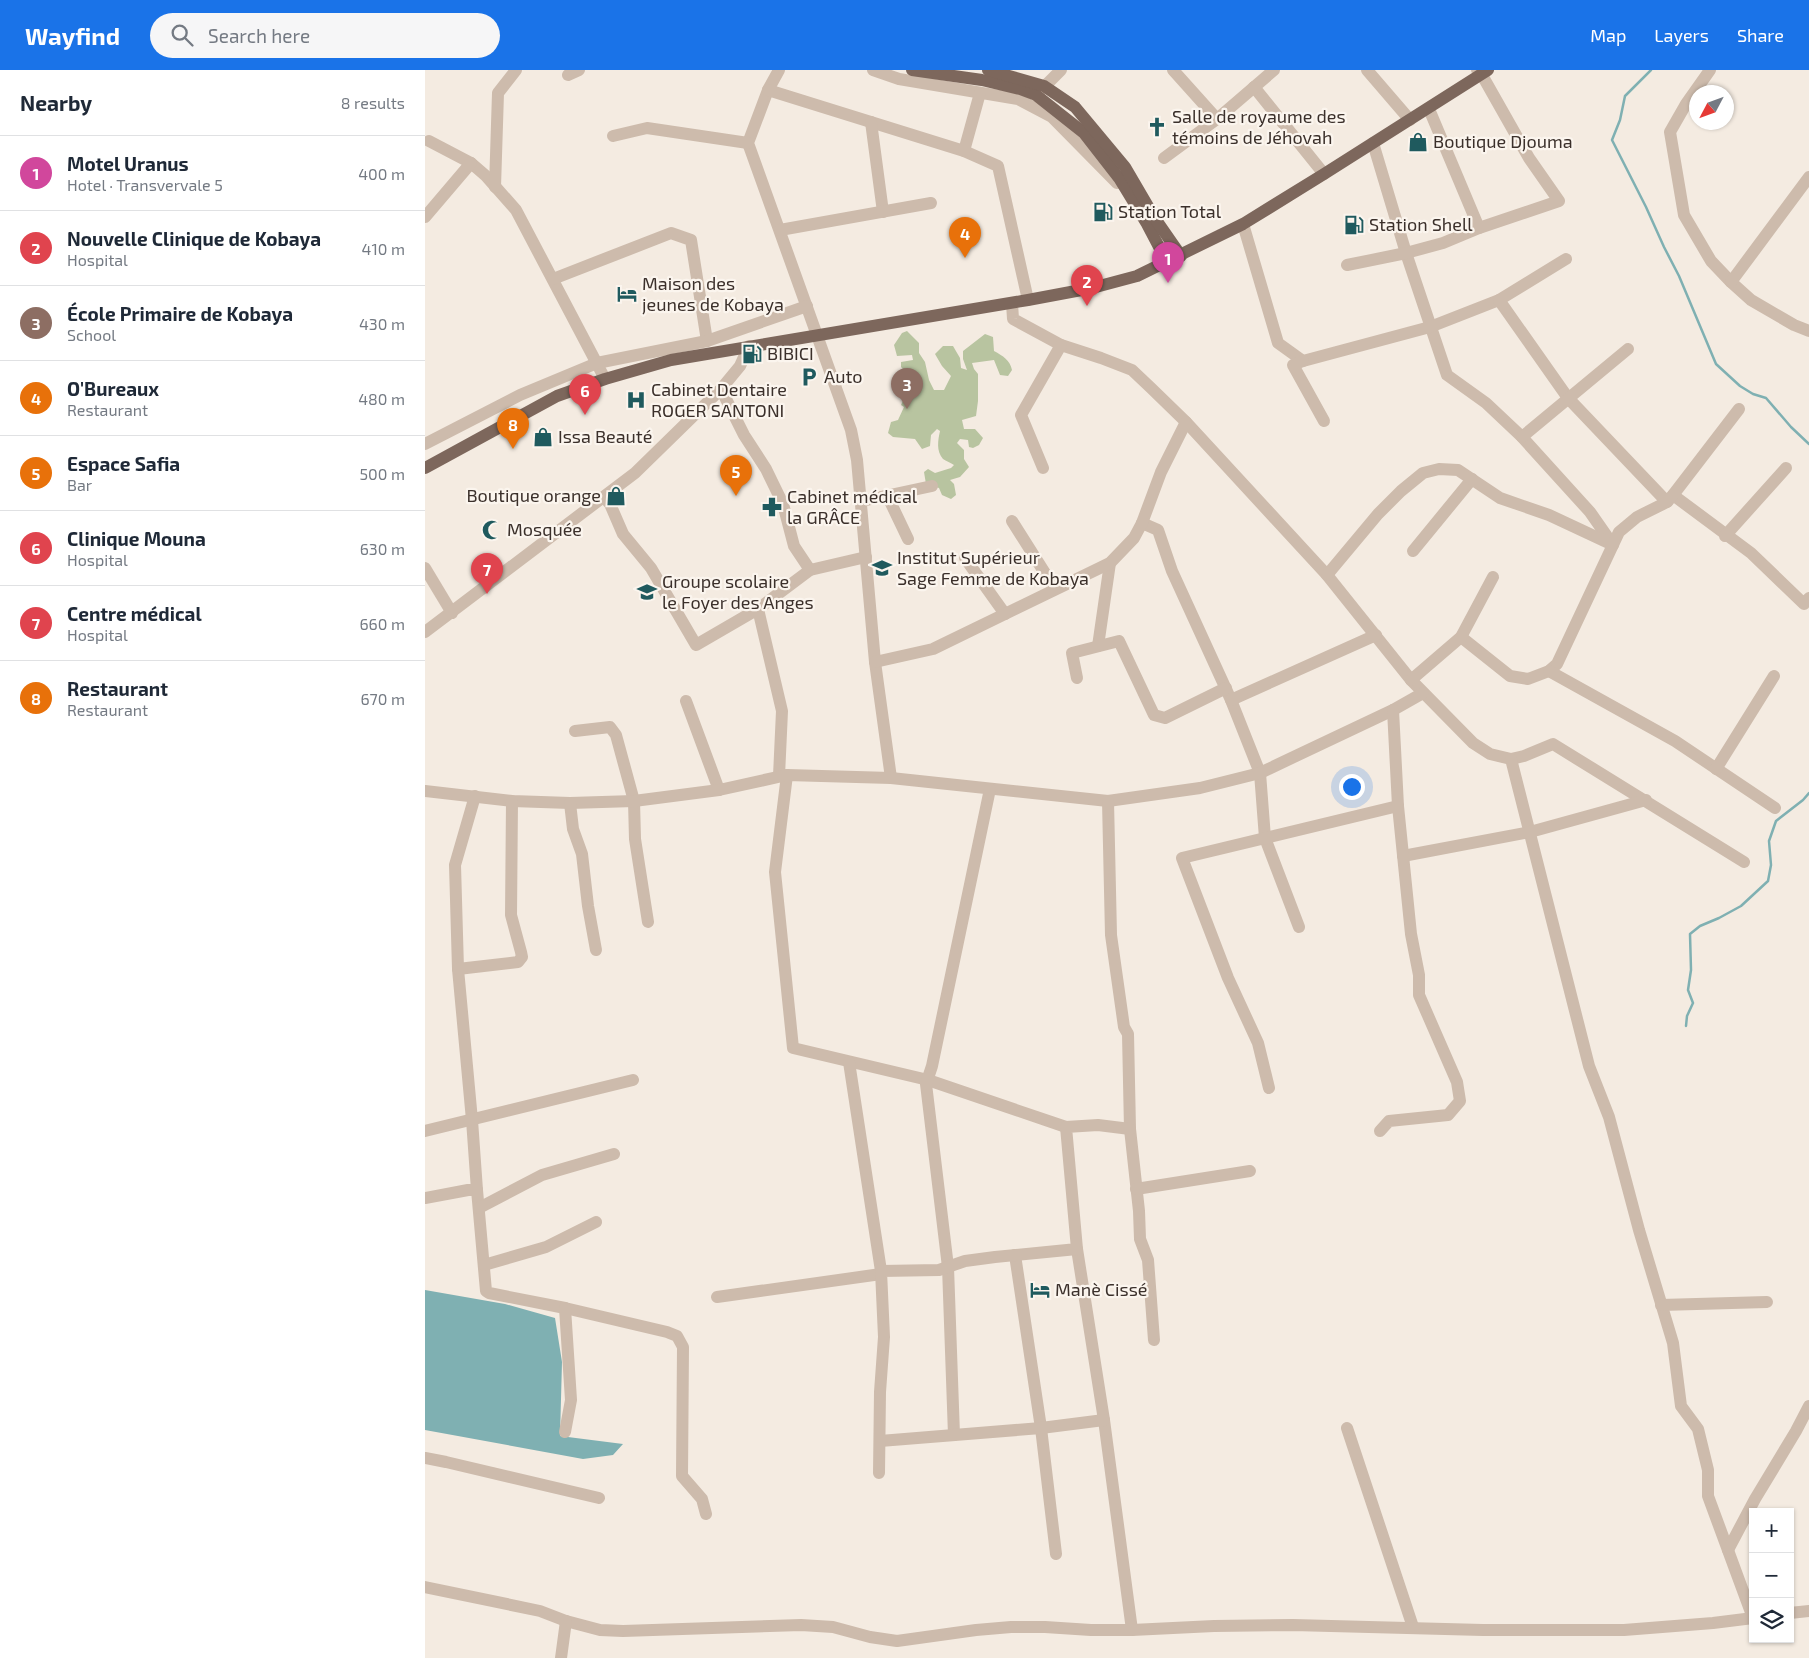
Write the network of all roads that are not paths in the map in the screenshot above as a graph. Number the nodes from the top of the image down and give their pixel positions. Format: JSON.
{"nodes":[{"id":1,"x":516,"y":70,"type":"edge"},
{"id":2,"x":779,"y":70,"type":"edge"},
{"id":3,"x":873,"y":70,"type":"edge"},
{"id":4,"x":912,"y":70,"type":"edge"},
{"id":5,"x":988,"y":70,"type":"edge"},
{"id":6,"x":1061,"y":70,"type":"edge"},
{"id":7,"x":1173,"y":70,"type":"edge"},
{"id":8,"x":1367,"y":70,"type":"edge"},
{"id":9,"x":1710,"y":70,"type":"edge"},
{"id":10,"x":1271,"y":71,"type":"edge"},
{"id":11,"x":1482,"y":72,"type":"edge"},
{"id":12,"x":1254,"y":87,"type":"junction"},
{"id":13,"x":768,"y":90,"type":"junction"},
{"id":14,"x":1040,"y":91,"type":"junction"},
{"id":15,"x":980,"y":93,"type":"junction"},
{"id":16,"x":1429,"y":109,"type":"junction"},
{"id":17,"x":1217,"y":119,"type":"junction"},
{"id":18,"x":1410,"y":120,"type":"junction"},
{"id":19,"x":871,"y":122,"type":"junction"},
{"id":20,"x":613,"y":136,"type":"dead end"},
{"id":21,"x":429,"y":141,"type":"dead end"},
{"id":22,"x":748,"y":143,"type":"junction"},
{"id":23,"x":1373,"y":143,"type":"junction"},
{"id":24,"x":964,"y":151,"type":"junction"},
{"id":25,"x":1164,"y":158,"type":"dead end"},
{"id":26,"x":471,"y":163,"type":"junction"},
{"id":27,"x":1324,"y":174,"type":"junction"},
{"id":28,"x":1809,"y":177,"type":"edge"},
{"id":29,"x":495,"y":186,"type":"junction"},
{"id":30,"x":931,"y":204,"type":"dead end"},
{"id":31,"x":883,"y":212,"type":"junction"},
{"id":32,"x":425,"y":217,"type":"edge"},
{"id":33,"x":1147,"y":224,"type":"junction"},
{"id":34,"x":1243,"y":224,"type":"junction"},
{"id":35,"x":1479,"y":228,"type":"junction"},
{"id":36,"x":779,"y":230,"type":"junction"},
{"id":37,"x":1406,"y":253,"type":"junction"},
{"id":38,"x":1181,"y":256,"type":"junction"},
{"id":39,"x":1566,"y":259,"type":"dead end"},
{"id":40,"x":1167,"y":262,"type":"junction"},
{"id":41,"x":1347,"y":264,"type":"dead end"},
{"id":42,"x":553,"y":279,"type":"junction"},
{"id":43,"x":1731,"y":282,"type":"junction"},
{"id":44,"x":1028,"y":300,"type":"junction"},
{"id":45,"x":1499,"y":300,"type":"junction"},
{"id":46,"x":1012,"y":303,"type":"junction"},
{"id":47,"x":807,"y":306,"type":"junction"},
{"id":48,"x":1430,"y":327,"type":"junction"},
{"id":49,"x":1809,"y":331,"type":"edge"},
{"id":50,"x":818,"y":335,"type":"junction"},
{"id":51,"x":707,"y":342,"type":"junction"},
{"id":52,"x":1061,"y":345,"type":"junction"},
{"id":53,"x":749,"y":346,"type":"junction"},
{"id":54,"x":1628,"y":349,"type":"dead end"},
{"id":55,"x":1303,"y":361,"type":"junction"},
{"id":56,"x":597,"y":363,"type":"junction"},
{"id":57,"x":605,"y":379,"type":"junction"},
{"id":58,"x":721,"y":389,"type":"junction"},
{"id":59,"x":1568,"y":398,"type":"junction"},
{"id":60,"x":1739,"y":409,"type":"dead end"},
{"id":61,"x":1324,"y":420,"type":"dead end"},
{"id":62,"x":1186,"y":422,"type":"junction"},
{"id":63,"x":1522,"y":437,"type":"junction"},
{"id":64,"x":425,"y":444,"type":"edge"},
{"id":65,"x":425,"y":468,"type":"edge"},
{"id":66,"x":1043,"y":468,"type":"dead end"},
{"id":67,"x":1786,"y":468,"type":"dead end"},
{"id":68,"x":1472,"y":479,"type":"junction"},
{"id":69,"x":932,"y":486,"type":"dead end"},
{"id":70,"x":887,"y":495,"type":"junction"},
{"id":71,"x":604,"y":497,"type":"junction"},
{"id":72,"x":1670,"y":499,"type":"junction"},
{"id":73,"x":862,"y":500,"type":"junction"},
{"id":74,"x":1012,"y":521,"type":"dead end"},
{"id":75,"x":1142,"y":523,"type":"junction"},
{"id":76,"x":1725,"y":536,"type":"junction"},
{"id":77,"x":909,"y":539,"type":"dead end"},
{"id":78,"x":1613,"y":545,"type":"junction"},
{"id":79,"x":1413,"y":551,"type":"dead end"},
{"id":80,"x":866,"y":557,"type":"junction"},
{"id":81,"x":965,"y":558,"type":"dead end"},
{"id":82,"x":1110,"y":563,"type":"junction"},
{"id":83,"x":425,"y":568,"type":"edge"},
{"id":84,"x":810,"y":570,"type":"junction"},
{"id":85,"x":1327,"y":574,"type":"junction"},
{"id":86,"x":1493,"y":577,"type":"dead end"},
{"id":87,"x":1055,"y":589,"type":"junction"},
{"id":88,"x":1809,"y":598,"type":"edge"},
{"id":89,"x":758,"y":609,"type":"junction"},
{"id":90,"x":452,"y":613,"type":"junction"},
{"id":91,"x":1005,"y":614,"type":"junction"},
{"id":92,"x":425,"y":632,"type":"edge"},
{"id":93,"x":1376,"y":635,"type":"junction"},
{"id":94,"x":1461,"y":636,"type":"junction"},
{"id":95,"x":1098,"y":646,"type":"junction"},
{"id":96,"x":875,"y":662,"type":"junction"},
{"id":97,"x":1549,"y":671,"type":"junction"},
{"id":98,"x":1774,"y":676,"type":"dead end"},
{"id":99,"x":1077,"y":678,"type":"dead end"},
{"id":100,"x":1411,"y":680,"type":"junction"},
{"id":101,"x":1423,"y":693,"type":"junction"},
{"id":102,"x":1229,"y":694,"type":"junction"},
{"id":103,"x":686,"y":701,"type":"dead end"},
{"id":104,"x":1393,"y":710,"type":"junction"},
{"id":105,"x":575,"y":731,"type":"dead end"},
{"id":106,"x":1511,"y":759,"type":"junction"},
{"id":107,"x":1716,"y":770,"type":"junction"},
{"id":108,"x":1260,"y":773,"type":"junction"},
{"id":109,"x":783,"y":775,"type":"junction"},
{"id":110,"x":891,"y":778,"type":"junction"},
{"id":111,"x":991,"y":789,"type":"junction"},
{"id":112,"x":719,"y":790,"type":"junction"},
{"id":113,"x":425,"y":791,"type":"edge"},
{"id":114,"x":475,"y":796,"type":"junction"},
{"id":115,"x":634,"y":800,"type":"junction"},
{"id":116,"x":1646,"y":800,"type":"junction"},
{"id":117,"x":512,"y":801,"type":"junction"},
{"id":118,"x":1108,"y":801,"type":"junction"},
{"id":119,"x":570,"y":802,"type":"junction"},
{"id":120,"x":1398,"y":806,"type":"junction"},
{"id":121,"x":1775,"y":808,"type":"dead end"},
{"id":122,"x":1530,"y":832,"type":"junction"},
{"id":123,"x":1265,"y":838,"type":"junction"},
{"id":124,"x":1403,"y":856,"type":"junction"},
{"id":125,"x":1745,"y":862,"type":"dead end"},
{"id":126,"x":648,"y":922,"type":"dead end"},
{"id":127,"x":1299,"y":927,"type":"dead end"},
{"id":128,"x":596,"y":950,"type":"dead end"},
{"id":129,"x":458,"y":969,"type":"junction"},
{"id":130,"x":849,"y":1062,"type":"junction"},
{"id":131,"x":633,"y":1080,"type":"dead end"},
{"id":132,"x":928,"y":1080,"type":"junction"},
{"id":133,"x":1269,"y":1088,"type":"dead end"},
{"id":134,"x":472,"y":1120,"type":"junction"},
{"id":135,"x":1066,"y":1127,"type":"junction"},
{"id":136,"x":1129,"y":1129,"type":"junction"},
{"id":137,"x":425,"y":1131,"type":"edge"},
{"id":138,"x":1380,"y":1131,"type":"dead end"},
{"id":139,"x":614,"y":1154,"type":"dead end"},
{"id":140,"x":1250,"y":1171,"type":"dead end"},
{"id":141,"x":1136,"y":1189,"type":"junction"},
{"id":142,"x":477,"y":1190,"type":"junction"},
{"id":143,"x":425,"y":1198,"type":"edge"},
{"id":144,"x":479,"y":1208,"type":"junction"},
{"id":145,"x":596,"y":1222,"type":"dead end"},
{"id":146,"x":1077,"y":1249,"type":"junction"},
{"id":147,"x":1015,"y":1255,"type":"junction"},
{"id":148,"x":484,"y":1265,"type":"junction"},
{"id":149,"x":948,"y":1267,"type":"junction"},
{"id":150,"x":881,"y":1273,"type":"junction"},
{"id":151,"x":717,"y":1297,"type":"dead end"},
{"id":152,"x":1767,"y":1302,"type":"dead end"},
{"id":153,"x":1661,"y":1305,"type":"junction"},
{"id":154,"x":565,"y":1308,"type":"junction"},
{"id":155,"x":1154,"y":1340,"type":"dead end"},
{"id":156,"x":1809,"y":1406,"type":"edge"},
{"id":157,"x":1104,"y":1420,"type":"junction"},
{"id":158,"x":1041,"y":1428,"type":"junction"},
{"id":159,"x":1347,"y":1428,"type":"dead end"},
{"id":160,"x":565,"y":1432,"type":"dead end"},
{"id":161,"x":954,"y":1435,"type":"junction"},
{"id":162,"x":880,"y":1441,"type":"junction"},
{"id":163,"x":425,"y":1458,"type":"edge"},
{"id":164,"x":879,"y":1473,"type":"dead end"},
{"id":165,"x":599,"y":1498,"type":"dead end"},
{"id":166,"x":706,"y":1514,"type":"dead end"},
{"id":167,"x":1729,"y":1550,"type":"junction"},
{"id":168,"x":1056,"y":1554,"type":"dead end"},
{"id":169,"x":425,"y":1587,"type":"edge"},
{"id":170,"x":1749,"y":1607,"type":"edge"},
{"id":171,"x":1809,"y":1611,"type":"edge"},
{"id":172,"x":1794,"y":1613,"type":"edge"},
{"id":173,"x":1749,"y":1618,"type":"edge"},
{"id":174,"x":566,"y":1621,"type":"junction"},
{"id":175,"x":1413,"y":1627,"type":"junction"},
{"id":176,"x":1132,"y":1630,"type":"junction"},
{"id":177,"x":561,"y":1658,"type":"edge"}],
"edges":[{"from":1,"to":29,"type":"street"},
{"from":2,"to":13,"type":"street"},
{"from":3,"to":15,"type":"street"},
{"from":4,"to":14,"type":"main road"},
{"from":5,"to":14,"type":"main road"},
{"from":6,"to":14,"type":"street"},
{"from":7,"to":17,"type":"street"},
{"from":8,"to":18,"type":"street"},
{"from":9,"to":43,"type":"street"},
{"from":10,"to":12,"type":"street"},
{"from":11,"to":16,"type":"main road"},
{"from":11,"to":35,"type":"street"},
{"from":12,"to":17,"type":"street"},
{"from":12,"to":27,"type":"street"},
{"from":13,"to":19,"type":"street"},
{"from":13,"to":22,"type":"street"},
{"from":14,"to":33,"type":"main road"},
{"from":14,"to":38,"type":"main road"},
{"from":15,"to":24,"type":"street"},
{"from":15,"to":33,"type":"street"},
{"from":16,"to":18,"type":"main road"},
{"from":16,"to":35,"type":"street"},
{"from":17,"to":25,"type":"street"},
{"from":18,"to":23,"type":"main road"},
{"from":19,"to":24,"type":"street"},
{"from":19,"to":31,"type":"street"},
{"from":20,"to":22,"type":"street"},
{"from":21,"to":26,"type":"street"},
{"from":22,"to":36,"type":"street"},
{"from":23,"to":27,"type":"main road"},
{"from":23,"to":37,"type":"street"},
{"from":24,"to":44,"type":"street"},
{"from":26,"to":29,"type":"street"},
{"from":26,"to":32,"type":"street"},
{"from":27,"to":34,"type":"main road"},
{"from":28,"to":43,"type":"street"},
{"from":29,"to":42,"type":"street"},
{"from":30,"to":31,"type":"street"},
{"from":31,"to":36,"type":"street"},
{"from":33,"to":40,"type":"main road"},
{"from":34,"to":38,"type":"main road"},
{"from":34,"to":55,"type":"street"},
{"from":35,"to":37,"type":"street"},
{"from":36,"to":47,"type":"street"},
{"from":37,"to":41,"type":"street"},
{"from":37,"to":48,"type":"street"},
{"from":38,"to":40,"type":"main road"},
{"from":39,"to":45,"type":"street"},
{"from":40,"to":44,"type":"main road"},
{"from":42,"to":51,"type":"street"},
{"from":42,"to":56,"type":"street"},
{"from":43,"to":49,"type":"street"},
{"from":44,"to":46,"type":"main road"},
{"from":45,"to":48,"type":"street"},
{"from":45,"to":59,"type":"street"},
{"from":46,"to":50,"type":"main road"},
{"from":46,"to":52,"type":"street"},
{"from":47,"to":50,"type":"street"},
{"from":47,"to":51,"type":"street"},
{"from":48,"to":55,"type":"street"},
{"from":48,"to":63,"type":"street"},
{"from":50,"to":53,"type":"main road"},
{"from":50,"to":73,"type":"street"},
{"from":51,"to":56,"type":"street"},
{"from":52,"to":62,"type":"street"},
{"from":52,"to":66,"type":"street"},
{"from":53,"to":57,"type":"main road"},
{"from":53,"to":58,"type":"street"},
{"from":54,"to":59,"type":"street"},
{"from":55,"to":61,"type":"street"},
{"from":56,"to":57,"type":"street"},
{"from":56,"to":64,"type":"street"},
{"from":57,"to":65,"type":"main road"},
{"from":58,"to":71,"type":"street"},
{"from":58,"to":84,"type":"street"},
{"from":59,"to":63,"type":"street"},
{"from":59,"to":72,"type":"street"},
{"from":60,"to":72,"type":"street"},
{"from":62,"to":75,"type":"street"},
{"from":62,"to":85,"type":"street"},
{"from":63,"to":78,"type":"street"},
{"from":67,"to":76,"type":"street"},
{"from":68,"to":78,"type":"street"},
{"from":68,"to":79,"type":"street"},
{"from":68,"to":85,"type":"street"},
{"from":69,"to":70,"type":"street"},
{"from":70,"to":73,"type":"street"},
{"from":70,"to":77,"type":"street"},
{"from":71,"to":89,"type":"street"},
{"from":71,"to":90,"type":"street"},
{"from":72,"to":76,"type":"street"},
{"from":72,"to":78,"type":"street"},
{"from":73,"to":80,"type":"street"},
{"from":74,"to":87,"type":"street"},
{"from":75,"to":82,"type":"street"},
{"from":75,"to":102,"type":"street"},
{"from":76,"to":88,"type":"street"},
{"from":78,"to":97,"type":"street"},
{"from":80,"to":84,"type":"street"},
{"from":80,"to":96,"type":"street"},
{"from":81,"to":91,"type":"street"},
{"from":82,"to":87,"type":"street"},
{"from":82,"to":95,"type":"street"},
{"from":83,"to":90,"type":"street"},
{"from":84,"to":89,"type":"street"},
{"from":85,"to":93,"type":"street"},
{"from":86,"to":94,"type":"street"},
{"from":87,"to":91,"type":"street"},
{"from":89,"to":109,"type":"street"},
{"from":90,"to":92,"type":"street"},
{"from":91,"to":96,"type":"street"},
{"from":93,"to":100,"type":"street"},
{"from":93,"to":102,"type":"street"},
{"from":94,"to":97,"type":"street"},
{"from":94,"to":100,"type":"street"},
{"from":95,"to":99,"type":"street"},
{"from":95,"to":102,"type":"street"},
{"from":96,"to":110,"type":"street"},
{"from":97,"to":107,"type":"street"},
{"from":98,"to":107,"type":"street"},
{"from":100,"to":101,"type":"street"},
{"from":101,"to":104,"type":"street"},
{"from":101,"to":106,"type":"street"},
{"from":102,"to":108,"type":"street"},
{"from":103,"to":112,"type":"street"},
{"from":104,"to":108,"type":"street"},
{"from":104,"to":120,"type":"street"},
{"from":105,"to":115,"type":"street"},
{"from":106,"to":116,"type":"street"},
{"from":106,"to":122,"type":"street"},
{"from":107,"to":121,"type":"street"},
{"from":108,"to":118,"type":"street"},
{"from":108,"to":123,"type":"street"},
{"from":109,"to":110,"type":"street"},
{"from":109,"to":112,"type":"street"},
{"from":109,"to":130,"type":"street"},
{"from":110,"to":111,"type":"street"},
{"from":111,"to":118,"type":"street"},
{"from":111,"to":132,"type":"street"},
{"from":112,"to":115,"type":"street"},
{"from":113,"to":114,"type":"street"},
{"from":114,"to":117,"type":"street"},
{"from":114,"to":129,"type":"street"},
{"from":115,"to":119,"type":"street"},
{"from":115,"to":126,"type":"street"},
{"from":116,"to":122,"type":"street"},
{"from":116,"to":125,"type":"street"},
{"from":117,"to":119,"type":"street"},
{"from":117,"to":129,"type":"street"},
{"from":118,"to":136,"type":"street"},
{"from":119,"to":128,"type":"street"},
{"from":120,"to":123,"type":"street"},
{"from":120,"to":124,"type":"street"},
{"from":122,"to":124,"type":"street"},
{"from":122,"to":153,"type":"street"},
{"from":123,"to":127,"type":"street"},
{"from":123,"to":133,"type":"street"},
{"from":124,"to":138,"type":"street"},
{"from":129,"to":134,"type":"street"},
{"from":130,"to":132,"type":"street"},
{"from":130,"to":150,"type":"street"},
{"from":131,"to":134,"type":"street"},
{"from":132,"to":135,"type":"street"},
{"from":132,"to":149,"type":"street"},
{"from":134,"to":137,"type":"street"},
{"from":134,"to":142,"type":"street"},
{"from":135,"to":136,"type":"street"},
{"from":135,"to":146,"type":"street"},
{"from":136,"to":141,"type":"street"},
{"from":139,"to":144,"type":"street"},
{"from":140,"to":141,"type":"street"},
{"from":141,"to":155,"type":"street"},
{"from":142,"to":143,"type":"street"},
{"from":142,"to":144,"type":"street"},
{"from":144,"to":148,"type":"street"},
{"from":145,"to":148,"type":"street"},
{"from":146,"to":147,"type":"street"},
{"from":146,"to":157,"type":"street"},
{"from":147,"to":149,"type":"street"},
{"from":147,"to":158,"type":"street"},
{"from":148,"to":154,"type":"street"},
{"from":149,"to":150,"type":"street"},
{"from":149,"to":161,"type":"street"},
{"from":150,"to":151,"type":"street"},
{"from":150,"to":162,"type":"street"},
{"from":152,"to":153,"type":"street"},
{"from":153,"to":167,"type":"street"},
{"from":154,"to":160,"type":"street"},
{"from":154,"to":166,"type":"street"},
{"from":156,"to":167,"type":"street"},
{"from":157,"to":158,"type":"street"},
{"from":157,"to":176,"type":"street"},
{"from":158,"to":161,"type":"street"},
{"from":158,"to":168,"type":"street"},
{"from":159,"to":175,"type":"street"},
{"from":161,"to":162,"type":"street"},
{"from":162,"to":164,"type":"street"},
{"from":163,"to":165,"type":"street"},
{"from":167,"to":170,"type":"street"},
{"from":169,"to":174,"type":"street"},
{"from":171,"to":172,"type":"street"},
{"from":173,"to":175,"type":"street"},
{"from":174,"to":176,"type":"street"},
{"from":174,"to":177,"type":"street"},
{"from":175,"to":176,"type":"street"}]}
